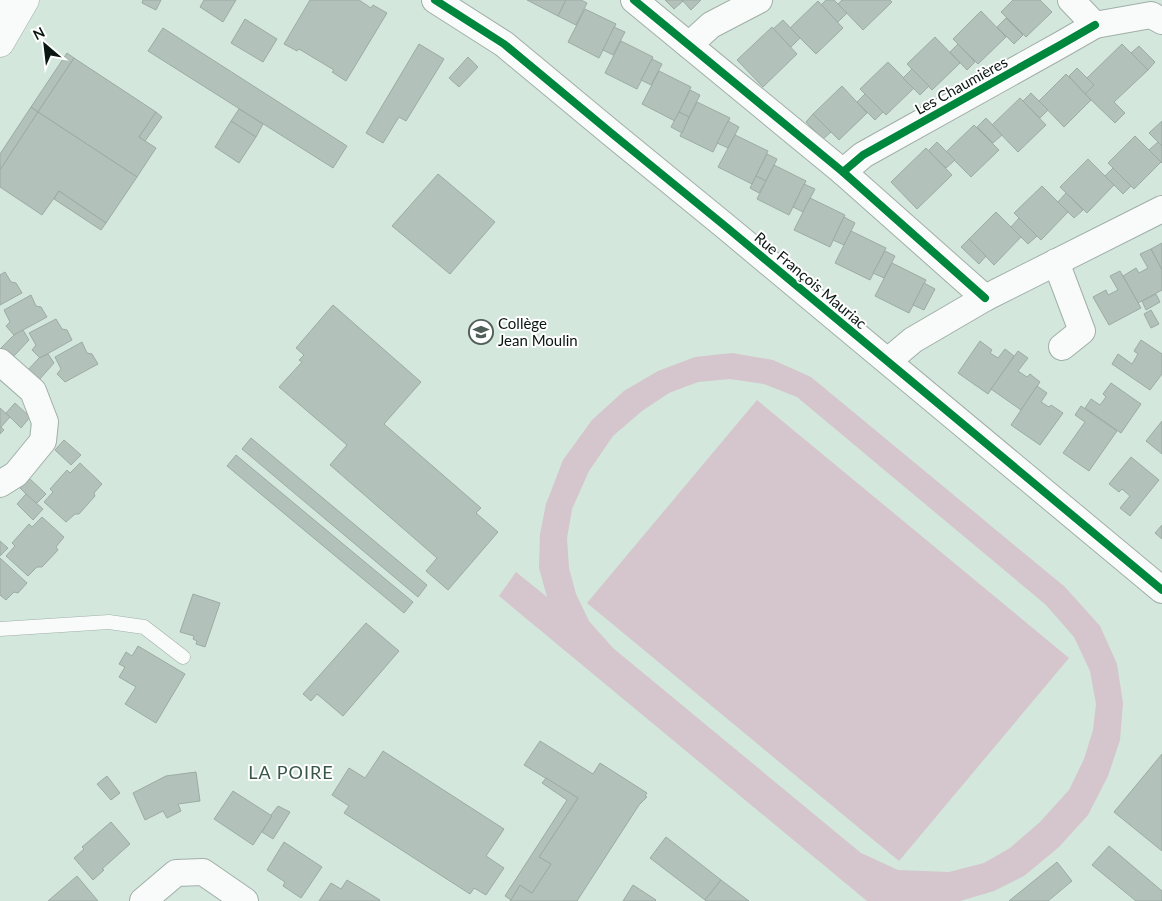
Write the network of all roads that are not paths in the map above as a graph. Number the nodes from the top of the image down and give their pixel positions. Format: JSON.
{"nodes":[{"id":1,"x":2,"y":0,"type":"edge"},
{"id":2,"x":25,"y":0,"type":"edge"},
{"id":3,"x":435,"y":0,"type":"edge"},
{"id":4,"x":634,"y":0,"type":"edge"},
{"id":5,"x":759,"y":0,"type":"edge"},
{"id":6,"x":1071,"y":0,"type":"edge"},
{"id":7,"x":0,"y":4,"type":"edge"},
{"id":8,"x":1156,"y":18,"type":"edge"},
{"id":9,"x":1095,"y":25,"type":"junction"},
{"id":10,"x":0,"y":44,"type":"edge"},
{"id":11,"x":689,"y":45,"type":"junction"},
{"id":12,"x":843,"y":172,"type":"junction"},
{"id":13,"x":1162,"y":209,"type":"edge"},
{"id":14,"x":1056,"y":262,"type":"junction"},
{"id":15,"x":985,"y":298,"type":"junction"},
{"id":16,"x":1062,"y":347,"type":"dead end"},
{"id":17,"x":888,"y":361,"type":"junction"},
{"id":18,"x":0,"y":362,"type":"edge"},
{"id":19,"x":0,"y":484,"type":"edge"},
{"id":20,"x":1162,"y":590,"type":"edge"},
{"id":21,"x":0,"y":629,"type":"edge"},
{"id":22,"x":183,"y":657,"type":"dead end"},
{"id":23,"x":143,"y":901,"type":"edge"},
{"id":24,"x":245,"y":901,"type":"edge"}],
"edges":[{"from":1,"to":7,"type":"street"},
{"from":2,"to":10,"type":"street"},
{"from":3,"to":17,"type":"street","name":"Rue François Mauriac"},
{"from":4,"to":11,"type":"street"},
{"from":5,"to":11,"type":"street"},
{"from":6,"to":9,"type":"street"},
{"from":8,"to":9,"type":"street","name":"Les Chaumières"},
{"from":9,"to":12,"type":"street","name":"Les Chaumières"},
{"from":11,"to":12,"type":"street"},
{"from":12,"to":15,"type":"street"},
{"from":13,"to":14,"type":"street"},
{"from":14,"to":15,"type":"street"},
{"from":14,"to":16,"type":"street"},
{"from":15,"to":17,"type":"street"},
{"from":17,"to":20,"type":"street","name":"Rue François Mauriac"},
{"from":18,"to":19,"type":"street"},
{"from":21,"to":22,"type":"lane"},
{"from":23,"to":24,"type":"street"}]}
